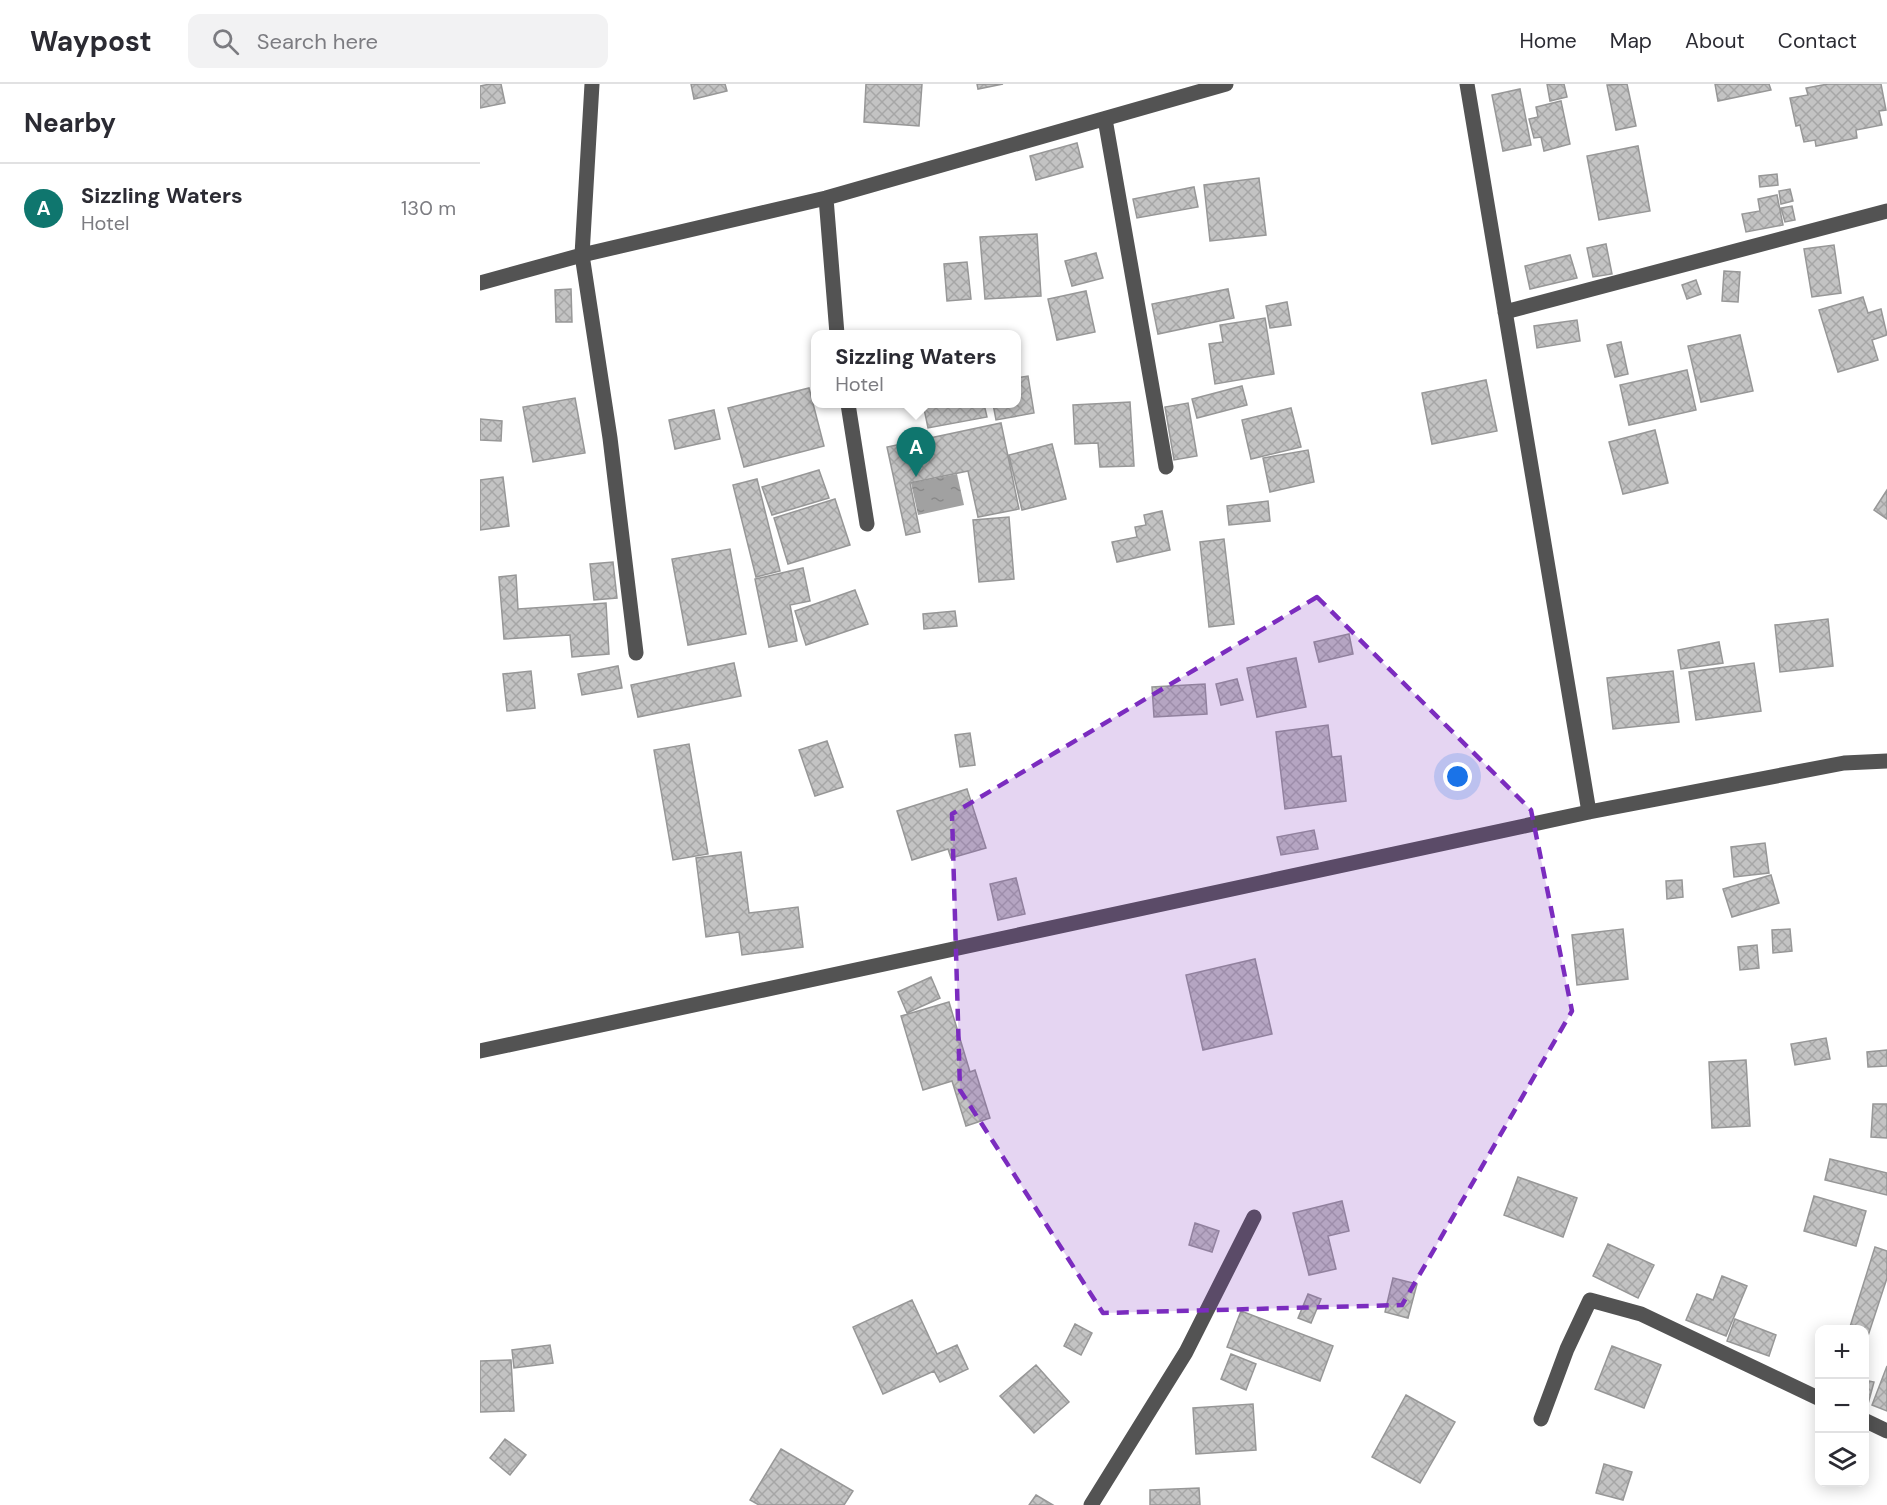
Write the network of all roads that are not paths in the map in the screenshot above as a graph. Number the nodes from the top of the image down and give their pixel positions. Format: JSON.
{"nodes":[{"id":1,"x":592,"y":84,"type":"edge"},
{"id":2,"x":1226,"y":84,"type":"edge"},
{"id":3,"x":1467,"y":84,"type":"edge"},
{"id":4,"x":1105,"y":119,"type":"junction"},
{"id":5,"x":826,"y":198,"type":"junction"},
{"id":6,"x":1887,"y":211,"type":"edge"},
{"id":7,"x":582,"y":255,"type":"junction"},
{"id":8,"x":480,"y":283,"type":"edge"},
{"id":9,"x":1505,"y":312,"type":"junction"},
{"id":10,"x":837,"y":330,"type":"edge"},
{"id":11,"x":849,"y":408,"type":"edge"},
{"id":12,"x":1166,"y":466,"type":"dead end"},
{"id":13,"x":867,"y":524,"type":"dead end"},
{"id":14,"x":636,"y":653,"type":"dead end"},
{"id":15,"x":1887,"y":761,"type":"edge"},
{"id":16,"x":1589,"y":812,"type":"junction"},
{"id":17,"x":480,"y":1051,"type":"edge"},
{"id":18,"x":1254,"y":1217,"type":"dead end"},
{"id":19,"x":1815,"y":1396,"type":"edge"},
{"id":20,"x":1541,"y":1419,"type":"dead end"},
{"id":21,"x":1869,"y":1422,"type":"edge"},
{"id":22,"x":1887,"y":1431,"type":"edge"},
{"id":23,"x":1091,"y":1505,"type":"edge"}],
"edges":[{"from":1,"to":7,"type":"street"},
{"from":2,"to":4,"type":"street"},
{"from":3,"to":9,"type":"street"},
{"from":4,"to":5,"type":"street"},
{"from":4,"to":12,"type":"street"},
{"from":5,"to":7,"type":"street"},
{"from":5,"to":10,"type":"street"},
{"from":6,"to":9,"type":"street"},
{"from":7,"to":8,"type":"street"},
{"from":7,"to":14,"type":"street"},
{"from":9,"to":16,"type":"street"},
{"from":11,"to":13,"type":"street"},
{"from":15,"to":16,"type":"street"},
{"from":16,"to":17,"type":"street"},
{"from":18,"to":23,"type":"street"},
{"from":19,"to":20,"type":"street"},
{"from":21,"to":22,"type":"street"}]}
